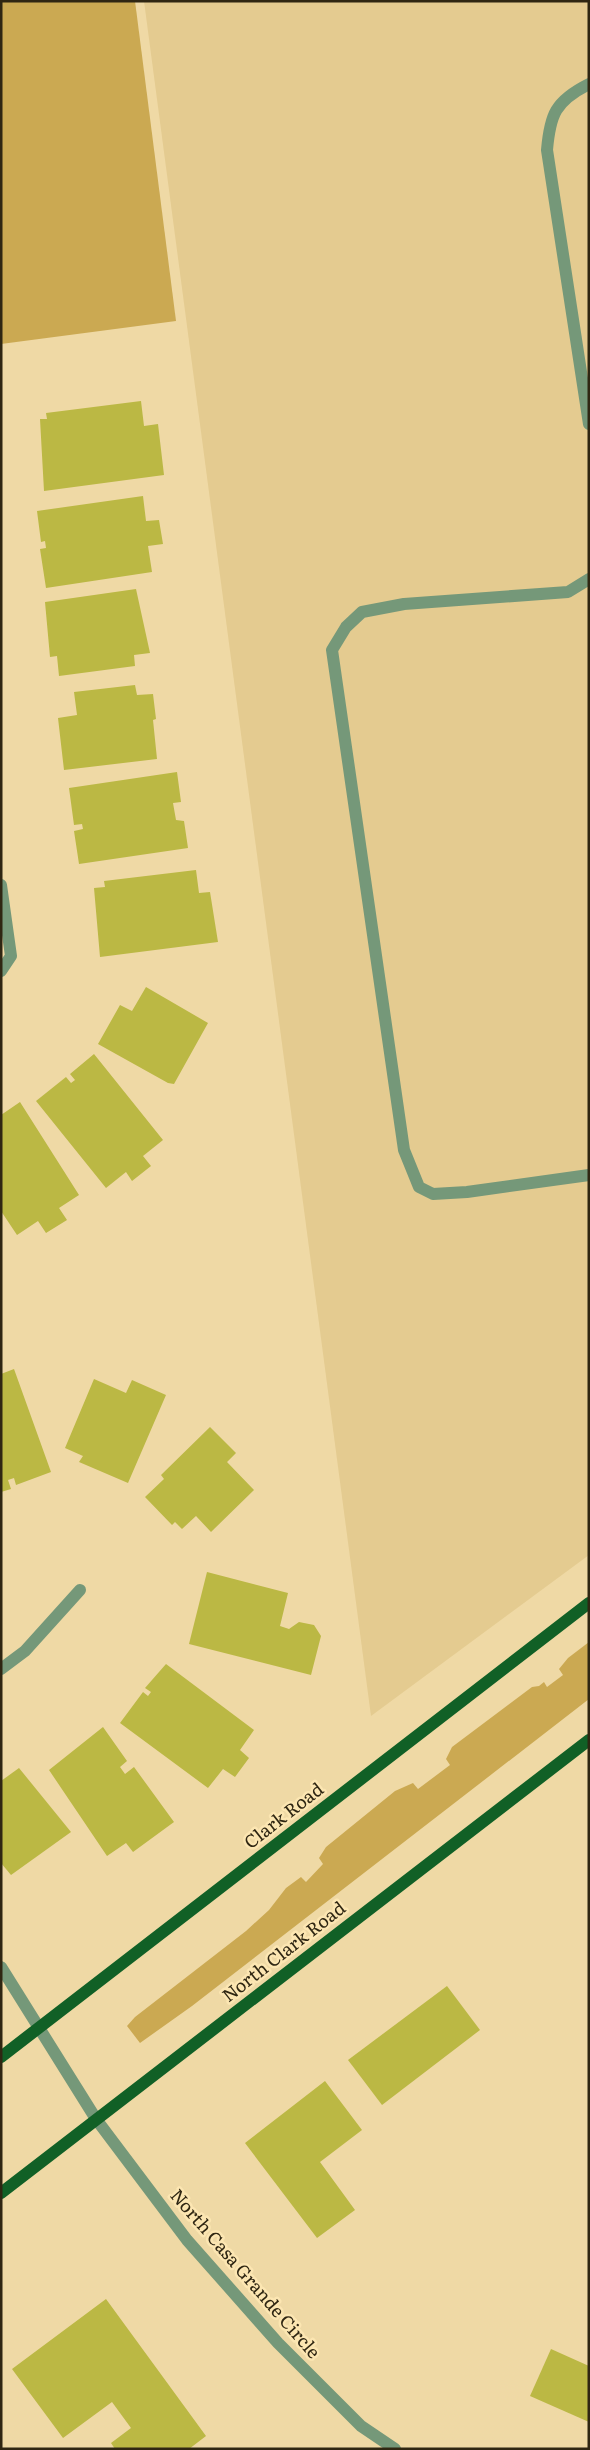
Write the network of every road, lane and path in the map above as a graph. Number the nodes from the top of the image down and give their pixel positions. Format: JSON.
{"nodes":[{"id":1,"x":589,"y":84,"type":"edge"},
{"id":2,"x":589,"y":424,"type":"edge"},
{"id":3,"x":589,"y":578,"type":"edge"},
{"id":4,"x":1,"y":885,"type":"edge"},
{"id":5,"x":1,"y":971,"type":"edge"},
{"id":6,"x":589,"y":1175,"type":"edge"},
{"id":7,"x":80,"y":1590,"type":"dead end"},
{"id":8,"x":589,"y":1603,"type":"edge"},
{"id":9,"x":1,"y":1669,"type":"edge"},
{"id":10,"x":589,"y":1740,"type":"edge"},
{"id":11,"x":1,"y":1967,"type":"edge"},
{"id":12,"x":39,"y":2027,"type":"junction"},
{"id":13,"x":1,"y":2057,"type":"edge"},
{"id":14,"x":96,"y":2119,"type":"junction"},
{"id":15,"x":1,"y":2193,"type":"edge"},
{"id":16,"x":395,"y":2449,"type":"edge"}],
"edges":[{"from":1,"to":2,"type":"street"},
{"from":3,"to":6,"type":"street"},
{"from":4,"to":5,"type":"street"},
{"from":7,"to":9,"type":"street"},
{"from":8,"to":12,"type":"main road","name":"Clark Road"},
{"from":10,"to":14,"type":"main road","name":"North Clark Road"},
{"from":11,"to":12,"type":"street","name":"North Casa Grande Circle"},
{"from":12,"to":13,"type":"main road","name":"Clark Road"},
{"from":12,"to":14,"type":"street","name":"North Casa Grande Circle"},
{"from":14,"to":15,"type":"main road","name":"North Clark Road"},
{"from":14,"to":16,"type":"street","name":"North Casa Grande Circle"}]}
